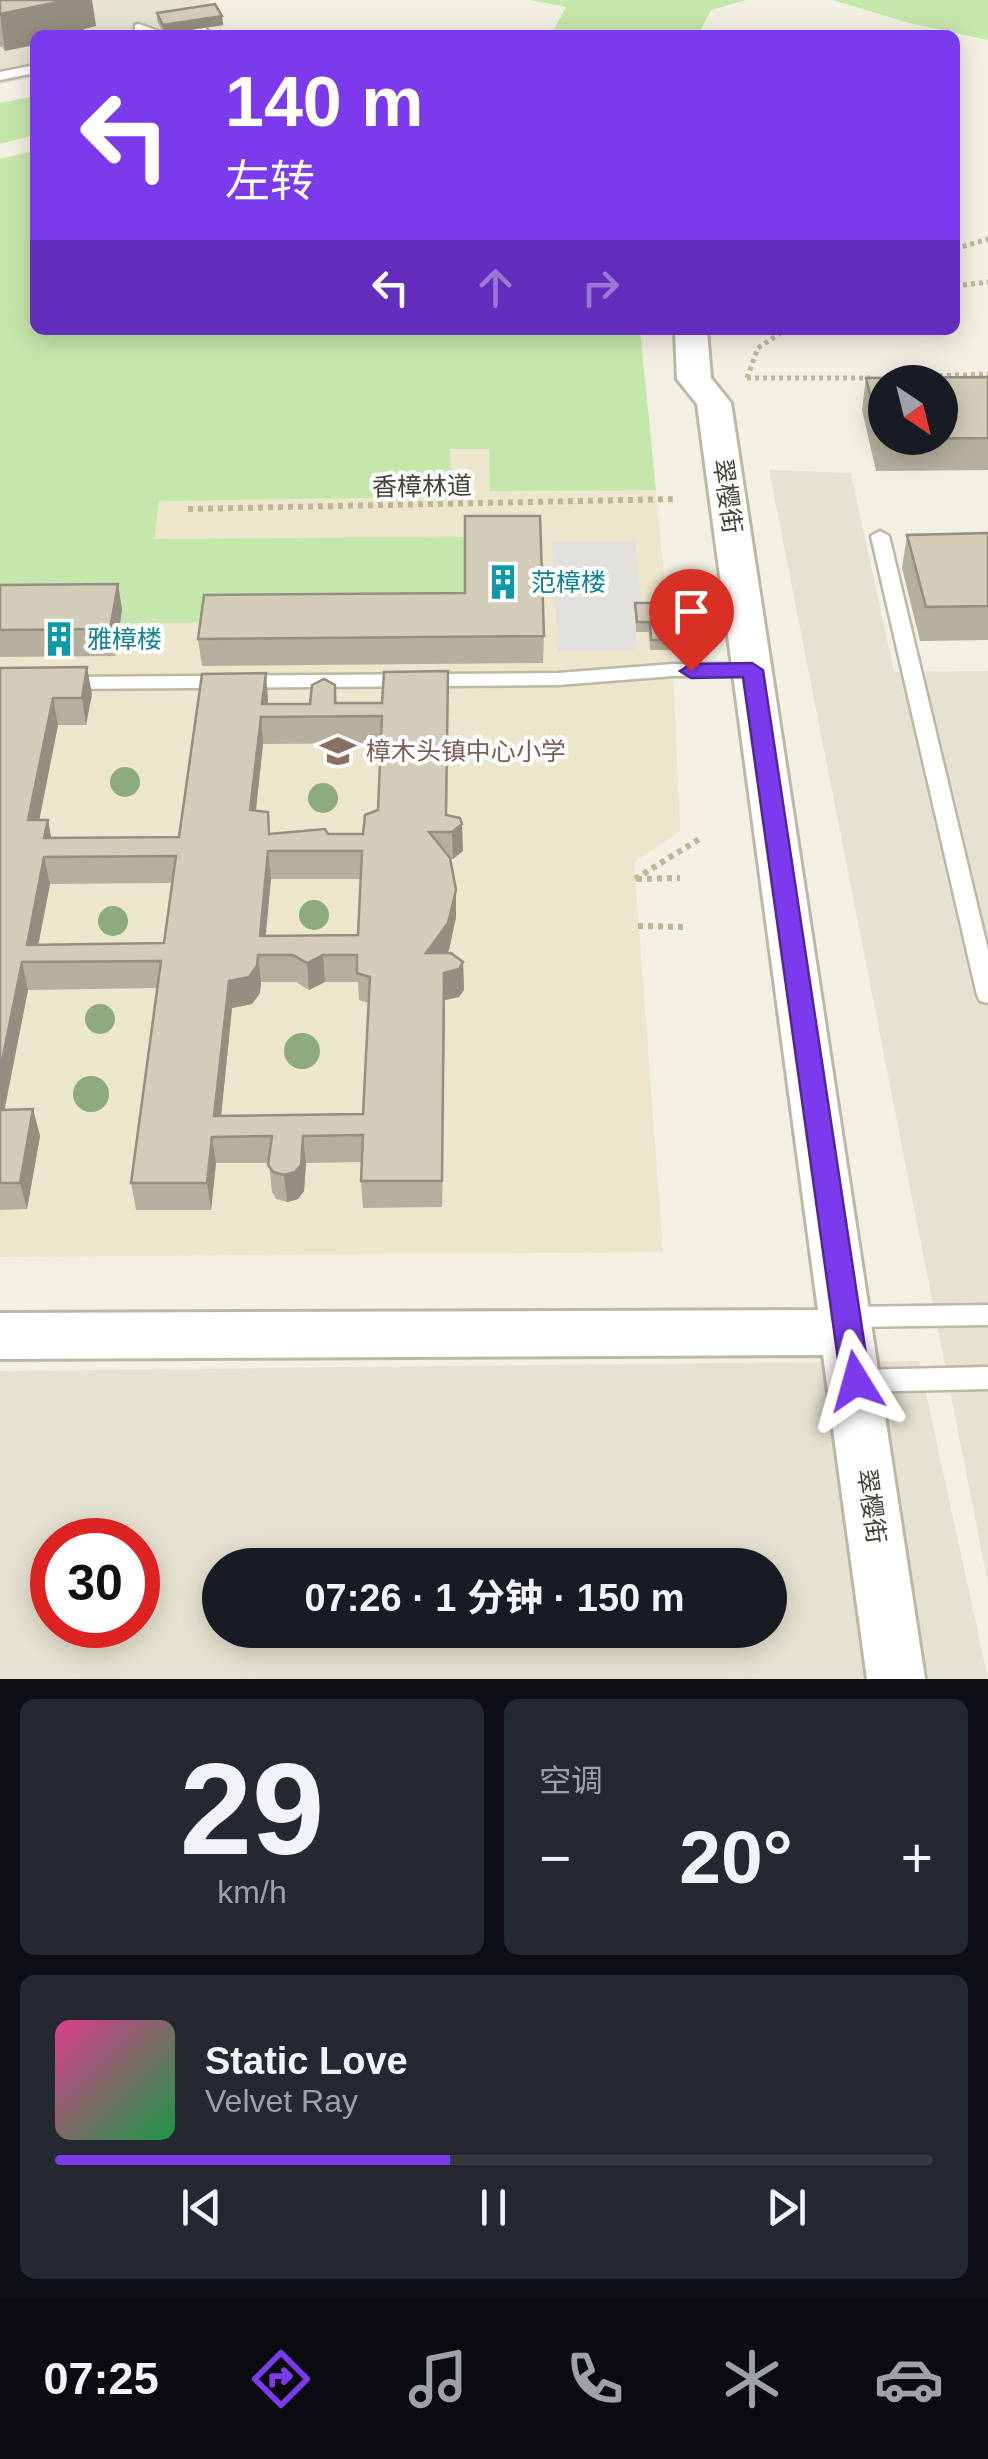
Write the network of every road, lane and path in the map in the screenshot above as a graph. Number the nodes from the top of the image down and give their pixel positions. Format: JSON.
{"nodes":[{"id":1,"x":139,"y":28,"type":"dead end"},
{"id":2,"x":144,"y":30,"type":"edge"},
{"id":3,"x":30,"y":70,"type":"edge"},
{"id":4,"x":0,"y":76,"type":"edge"},
{"id":5,"x":988,"y":240,"type":"edge"},
{"id":6,"x":960,"y":248,"type":"edge"},
{"id":7,"x":988,"y":282,"type":"edge"},
{"id":8,"x":960,"y":285,"type":"edge"},
{"id":9,"x":691,"y":335,"type":"edge"},
{"id":10,"x":776,"y":335,"type":"edge"},
{"id":11,"x":988,"y":374,"type":"edge"},
{"id":12,"x":730,"y":391,"type":"junction"},
{"id":13,"x":657,"y":499,"type":"joint"},
{"id":14,"x":676,"y":499,"type":"dead end"},
{"id":15,"x":188,"y":509,"type":"dead end"},
{"id":16,"x":880,"y":536,"type":"dead end"},
{"id":17,"x":752,"y":670,"type":"junction"},
{"id":18,"x":40,"y":683,"type":"edge"},
{"id":19,"x":701,"y":838,"type":"dead end"},
{"id":20,"x":680,"y":878,"type":"dead end"},
{"id":21,"x":638,"y":926,"type":"dead end"},
{"id":22,"x":684,"y":927,"type":"dead end"},
{"id":23,"x":988,"y":995,"type":"edge"},
{"id":24,"x":988,"y":1315,"type":"edge"},
{"id":25,"x":0,"y":1336,"type":"edge"},
{"id":26,"x":850,"y":1344,"type":"junction"},
{"id":27,"x":988,"y":1378,"type":"edge"},
{"id":28,"x":896,"y":1679,"type":"edge"}],
"edges":[{"from":1,"to":2,"type":"lane"},
{"from":3,"to":4,"type":"lane"},
{"from":5,"to":6,"type":"path"},
{"from":7,"to":8,"type":"path"},
{"from":9,"to":12,"type":"street","name":"翠樱街"},
{"from":10,"to":12,"type":"path"},
{"from":11,"to":12,"type":"path"},
{"from":12,"to":17,"type":"street","name":"翠樱街"},
{"from":13,"to":14,"type":"path"},
{"from":13,"to":15,"type":"path","name":"香樟林道"},
{"from":16,"to":23,"type":"lane"},
{"from":17,"to":18,"type":"lane"},
{"from":17,"to":26,"type":"street","name":"翠樱街"},
{"from":19,"to":20,"type":"path"},
{"from":21,"to":22,"type":"path"},
{"from":24,"to":26,"type":"lane"},
{"from":25,"to":26,"type":"street"},
{"from":26,"to":27,"type":"lane"},
{"from":26,"to":28,"type":"street","name":"翠樱街"}]}
